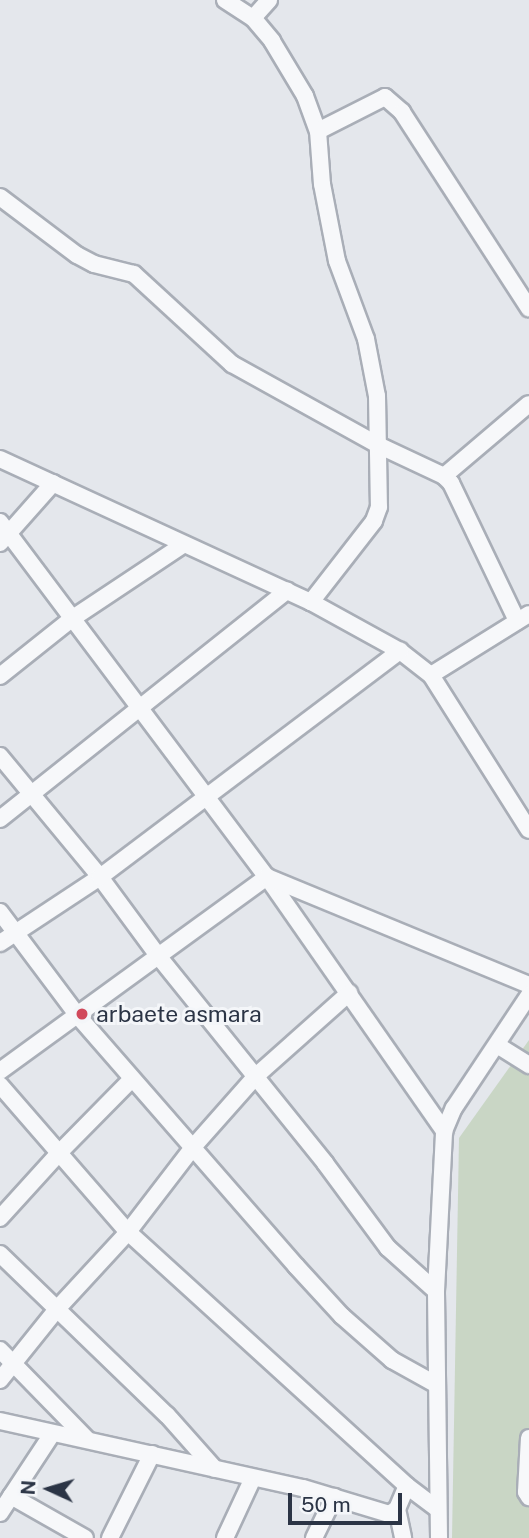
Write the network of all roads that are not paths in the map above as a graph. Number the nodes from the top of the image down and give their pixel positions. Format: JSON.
{"nodes":[{"id":1,"x":225,"y":0,"type":"edge"},
{"id":2,"x":269,"y":0,"type":"edge"},
{"id":3,"x":253,"y":18,"type":"junction"},
{"id":4,"x":318,"y":131,"type":"junction"},
{"id":5,"x":0,"y":197,"type":"edge"},
{"id":6,"x":529,"y":308,"type":"edge"},
{"id":7,"x":529,"y":404,"type":"edge"},
{"id":8,"x":378,"y":445,"type":"junction"},
{"id":9,"x":0,"y":459,"type":"edge"},
{"id":10,"x":444,"y":476,"type":"junction"},
{"id":11,"x":53,"y":483,"type":"junction"},
{"id":12,"x":3,"y":533,"type":"edge"},
{"id":13,"x":183,"y":545,"type":"junction"},
{"id":14,"x":287,"y":591,"type":"junction"},
{"id":15,"x":311,"y":602,"type":"junction"},
{"id":16,"x":73,"y":618,"type":"junction"},
{"id":17,"x":523,"y":618,"type":"edge"},
{"id":18,"x":400,"y":651,"type":"junction"},
{"id":19,"x":431,"y":675,"type":"junction"},
{"id":20,"x":0,"y":676,"type":"edge"},
{"id":21,"x":137,"y":708,"type":"junction"},
{"id":22,"x":0,"y":756,"type":"edge"},
{"id":23,"x":30,"y":795,"type":"junction"},
{"id":24,"x":206,"y":799,"type":"junction"},
{"id":25,"x":0,"y":818,"type":"edge"},
{"id":26,"x":529,"y":830,"type":"edge"},
{"id":27,"x":100,"y":877,"type":"junction"},
{"id":28,"x":267,"y":877,"type":"junction"},
{"id":29,"x":0,"y":912,"type":"edge"},
{"id":30,"x":16,"y":931,"type":"junction"},
{"id":31,"x":0,"y":943,"type":"edge"},
{"id":32,"x":159,"y":957,"type":"junction"},
{"id":33,"x":529,"y":985,"type":"edge"},
{"id":34,"x":349,"y":993,"type":"junction"},
{"id":35,"x":529,"y":995,"type":"edge"},
{"id":36,"x":78,"y":1016,"type":"junction"},
{"id":37,"x":497,"y":1045,"type":"junction"},
{"id":38,"x":529,"y":1065,"type":"edge"},
{"id":39,"x":0,"y":1071,"type":"edge"},
{"id":40,"x":256,"y":1076,"type":"junction"},
{"id":41,"x":132,"y":1079,"type":"junction"},
{"id":42,"x":0,"y":1085,"type":"edge"},
{"id":43,"x":444,"y":1131,"type":"junction"},
{"id":44,"x":194,"y":1146,"type":"junction"},
{"id":45,"x":58,"y":1154,"type":"junction"},
{"id":46,"x":0,"y":1218,"type":"edge"},
{"id":47,"x":128,"y":1232,"type":"junction"},
{"id":48,"x":0,"y":1254,"type":"edge"},
{"id":49,"x":436,"y":1291,"type":"junction"},
{"id":50,"x":57,"y":1309,"type":"junction"},
{"id":51,"x":0,"y":1350,"type":"edge"},
{"id":52,"x":13,"y":1363,"type":"junction"},
{"id":53,"x":0,"y":1380,"type":"edge"},
{"id":54,"x":437,"y":1385,"type":"junction"},
{"id":55,"x":0,"y":1421,"type":"edge"},
{"id":56,"x":52,"y":1434,"type":"junction"},
{"id":57,"x":529,"y":1438,"type":"edge"},
{"id":58,"x":87,"y":1439,"type":"junction"},
{"id":59,"x":152,"y":1454,"type":"junction"},
{"id":60,"x":215,"y":1469,"type":"junction"},
{"id":61,"x":253,"y":1478,"type":"junction"},
{"id":62,"x":407,"y":1486,"type":"junction"},
{"id":63,"x":12,"y":1496,"type":"junction"},
{"id":64,"x":334,"y":1497,"type":"junction"},
{"id":65,"x":529,"y":1497,"type":"edge"},
{"id":66,"x":397,"y":1509,"type":"junction"},
{"id":67,"x":437,"y":1510,"type":"junction"},
{"id":68,"x":0,"y":1513,"type":"edge"},
{"id":69,"x":80,"y":1537,"type":"edge"},
{"id":70,"x":110,"y":1538,"type":"edge"},
{"id":71,"x":225,"y":1538,"type":"edge"},
{"id":72,"x":314,"y":1538,"type":"edge"},
{"id":73,"x":403,"y":1538,"type":"edge"},
{"id":74,"x":439,"y":1538,"type":"edge"}],
"edges":[{"from":1,"to":3,"type":"street"},
{"from":2,"to":3,"type":"street"},
{"from":3,"to":4,"type":"street"},
{"from":4,"to":6,"type":"street"},
{"from":4,"to":8,"type":"street"},
{"from":5,"to":8,"type":"street"},
{"from":7,"to":10,"type":"street"},
{"from":8,"to":10,"type":"street"},
{"from":8,"to":15,"type":"street"},
{"from":9,"to":11,"type":"street"},
{"from":10,"to":17,"type":"street"},
{"from":11,"to":12,"type":"street"},
{"from":11,"to":13,"type":"street"},
{"from":12,"to":16,"type":"street"},
{"from":13,"to":14,"type":"street"},
{"from":13,"to":16,"type":"street"},
{"from":14,"to":15,"type":"street"},
{"from":14,"to":21,"type":"street"},
{"from":15,"to":18,"type":"street"},
{"from":16,"to":20,"type":"street"},
{"from":16,"to":21,"type":"street"},
{"from":17,"to":19,"type":"street"},
{"from":18,"to":19,"type":"street"},
{"from":18,"to":24,"type":"street"},
{"from":19,"to":26,"type":"street"},
{"from":21,"to":23,"type":"street"},
{"from":21,"to":24,"type":"street"},
{"from":22,"to":23,"type":"street"},
{"from":23,"to":25,"type":"street"},
{"from":23,"to":27,"type":"street"},
{"from":24,"to":27,"type":"street"},
{"from":24,"to":28,"type":"street"},
{"from":27,"to":30,"type":"street"},
{"from":27,"to":32,"type":"street"},
{"from":28,"to":32,"type":"street"},
{"from":28,"to":33,"type":"street"},
{"from":28,"to":34,"type":"street"},
{"from":29,"to":30,"type":"street"},
{"from":30,"to":31,"type":"street"},
{"from":30,"to":36,"type":"street"},
{"from":32,"to":36,"type":"street"},
{"from":32,"to":40,"type":"street"},
{"from":34,"to":40,"type":"street"},
{"from":34,"to":43,"type":"street"},
{"from":35,"to":37,"type":"street"},
{"from":36,"to":39,"type":"street"},
{"from":36,"to":41,"type":"street"},
{"from":37,"to":38,"type":"street"},
{"from":37,"to":43,"type":"street"},
{"from":40,"to":44,"type":"street"},
{"from":40,"to":49,"type":"street"},
{"from":41,"to":44,"type":"street"},
{"from":41,"to":45,"type":"street"},
{"from":42,"to":45,"type":"street"},
{"from":43,"to":49,"type":"street"},
{"from":44,"to":47,"type":"street"},
{"from":44,"to":54,"type":"street"},
{"from":45,"to":46,"type":"street"},
{"from":45,"to":47,"type":"street"},
{"from":47,"to":50,"type":"street"},
{"from":47,"to":62,"type":"street"},
{"from":48,"to":50,"type":"street"},
{"from":49,"to":54,"type":"street"},
{"from":50,"to":52,"type":"street"},
{"from":50,"to":60,"type":"street"},
{"from":51,"to":52,"type":"street"},
{"from":52,"to":53,"type":"street"},
{"from":52,"to":58,"type":"street"},
{"from":54,"to":67,"type":"street"},
{"from":55,"to":56,"type":"street"},
{"from":56,"to":58,"type":"street"},
{"from":56,"to":63,"type":"street"},
{"from":57,"to":65,"type":"street"},
{"from":58,"to":59,"type":"street"},
{"from":59,"to":60,"type":"street"},
{"from":59,"to":70,"type":"street"},
{"from":60,"to":61,"type":"street"},
{"from":61,"to":64,"type":"street"},
{"from":61,"to":71,"type":"street"},
{"from":62,"to":66,"type":"street"},
{"from":62,"to":67,"type":"street"},
{"from":63,"to":68,"type":"street"},
{"from":63,"to":69,"type":"street"},
{"from":64,"to":66,"type":"street"},
{"from":64,"to":72,"type":"street"},
{"from":66,"to":73,"type":"street"},
{"from":67,"to":74,"type":"street"}]}
